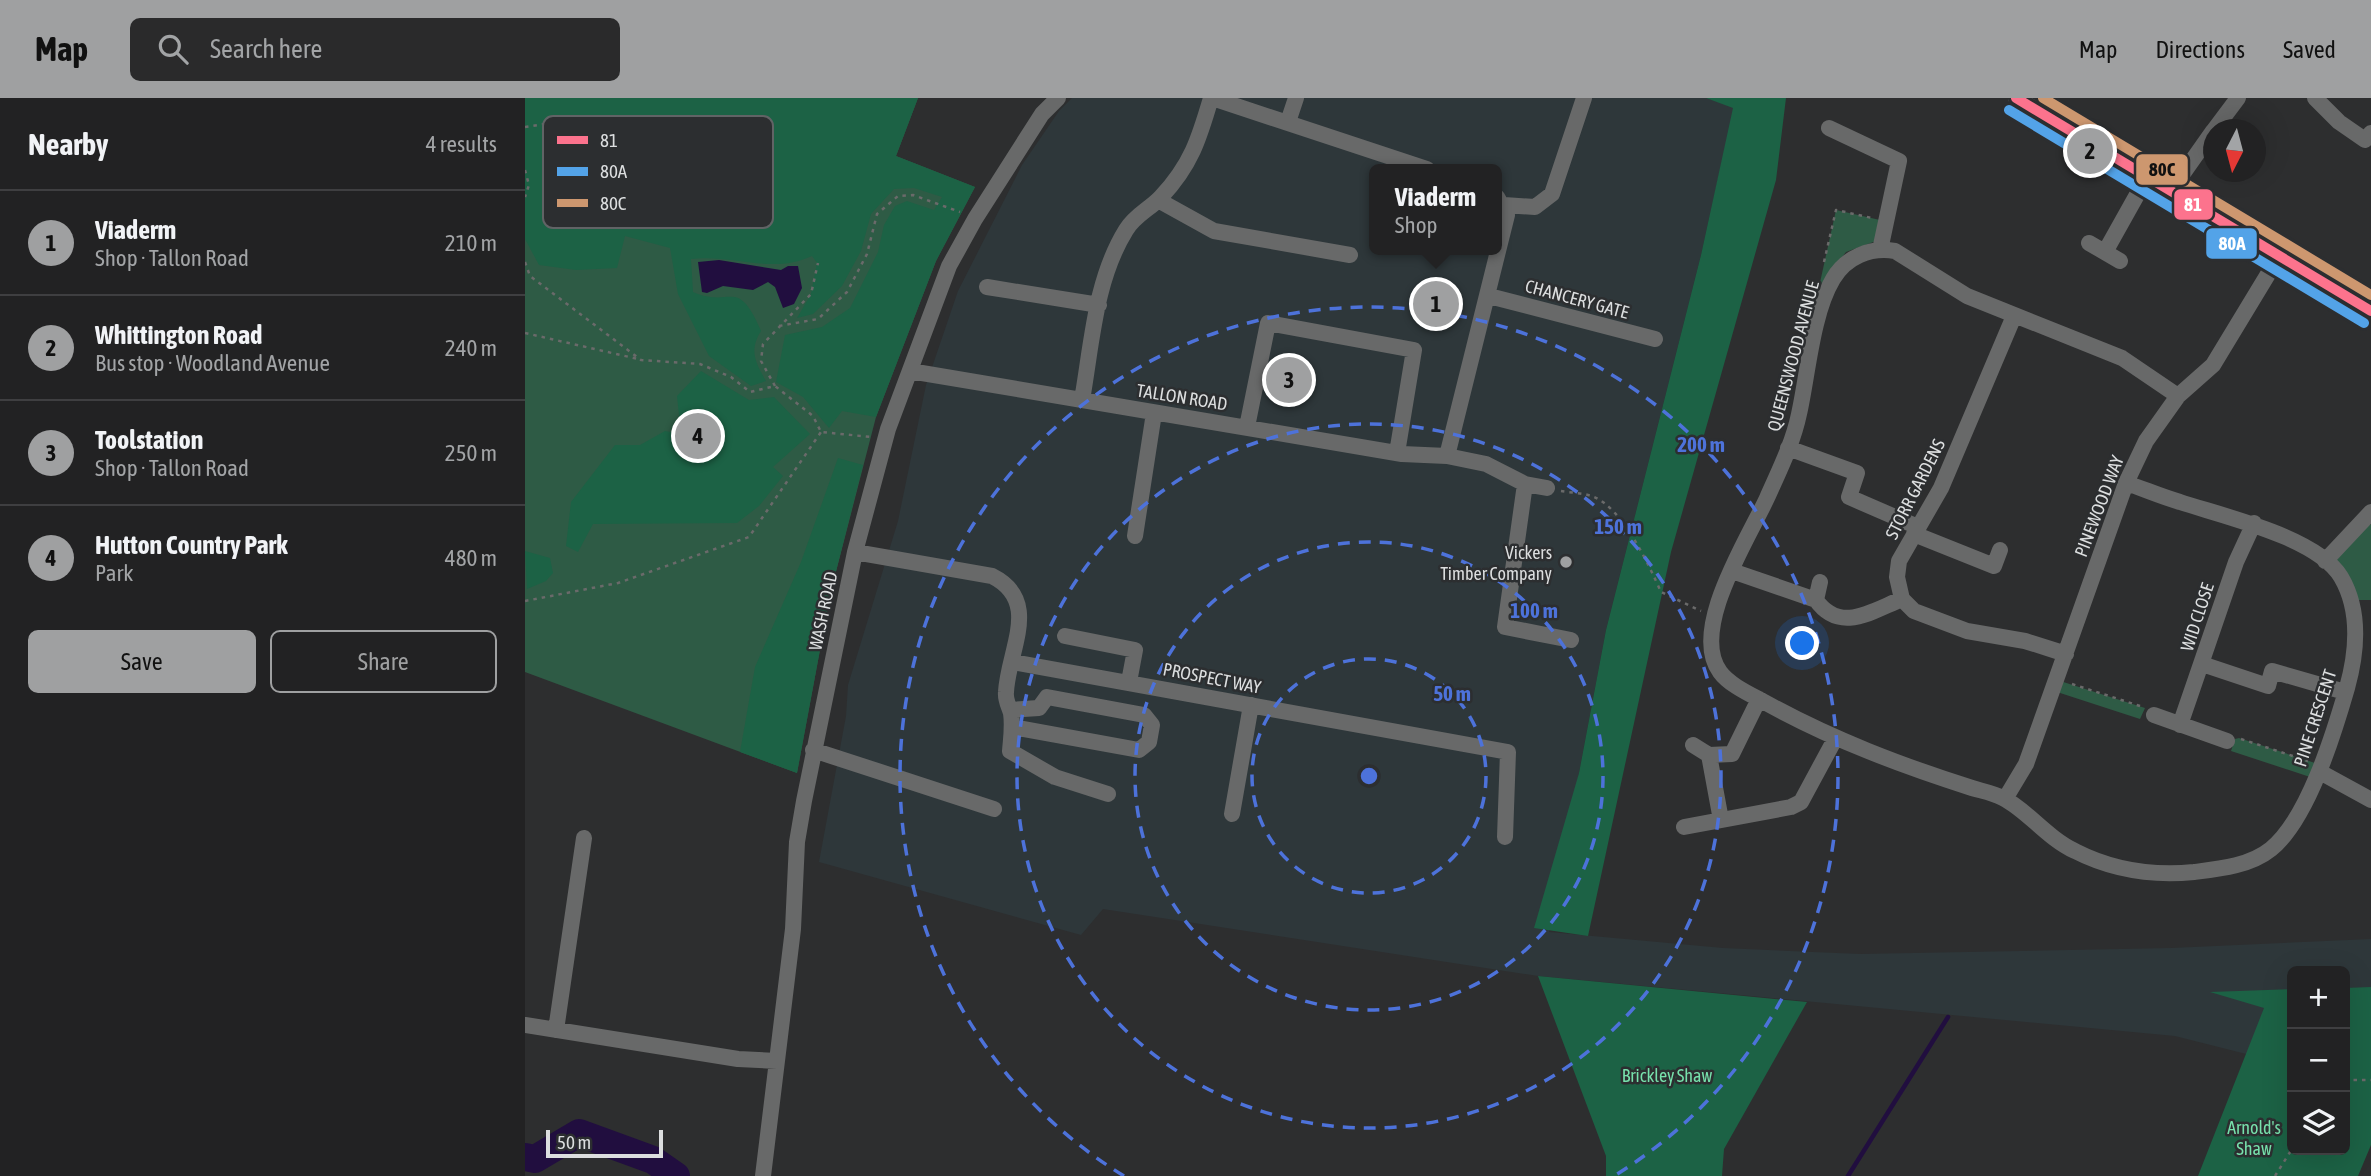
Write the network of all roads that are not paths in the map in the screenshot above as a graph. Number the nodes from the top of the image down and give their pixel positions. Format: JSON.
{"nodes":[{"id":1,"x":1058,"y":98,"type":"edge"},
{"id":2,"x":1212,"y":98,"type":"edge"},
{"id":3,"x":1296,"y":98,"type":"edge"},
{"id":4,"x":1584,"y":98,"type":"edge"},
{"id":5,"x":2016,"y":98,"type":"edge"},
{"id":6,"x":2238,"y":98,"type":"edge"},
{"id":7,"x":2315,"y":98,"type":"edge"},
{"id":8,"x":2222,"y":119,"type":"edge"},
{"id":9,"x":1288,"y":122,"type":"junction"},
{"id":10,"x":1829,"y":128,"type":"dead end"},
{"id":11,"x":2369,"y":139,"type":"edge"},
{"id":12,"x":2203,"y":146,"type":"edge"},
{"id":13,"x":1412,"y":164,"type":"edge"},
{"id":14,"x":2147,"y":177,"type":"junction"},
{"id":15,"x":2170,"y":192,"type":"junction"},
{"id":16,"x":1159,"y":200,"type":"junction"},
{"id":17,"x":1502,"y":201,"type":"edge"},
{"id":18,"x":1502,"y":205,"type":"edge"},
{"id":19,"x":1502,"y":238,"type":"edge"},
{"id":20,"x":2089,"y":243,"type":"dead end"},
{"id":21,"x":1879,"y":250,"type":"junction"},
{"id":22,"x":2105,"y":252,"type":"junction"},
{"id":23,"x":1350,"y":255,"type":"dead end"},
{"id":24,"x":1498,"y":255,"type":"edge"},
{"id":25,"x":2279,"y":256,"type":"junction"},
{"id":26,"x":2120,"y":261,"type":"dead end"},
{"id":27,"x":987,"y":287,"type":"dead end"},
{"id":28,"x":1489,"y":296,"type":"junction"},
{"id":29,"x":1099,"y":305,"type":"junction"},
{"id":30,"x":2371,"y":312,"type":"edge"},
{"id":31,"x":2014,"y":316,"type":"junction"},
{"id":32,"x":1655,"y":339,"type":"dead end"},
{"id":33,"x":910,"y":371,"type":"junction"},
{"id":34,"x":2178,"y":396,"type":"junction"},
{"id":35,"x":1082,"y":400,"type":"junction"},
{"id":36,"x":1154,"y":413,"type":"junction"},
{"id":37,"x":1247,"y":427,"type":"junction"},
{"id":38,"x":1788,"y":448,"type":"junction"},
{"id":39,"x":1398,"y":453,"type":"junction"},
{"id":40,"x":1447,"y":456,"type":"junction"},
{"id":41,"x":2126,"y":483,"type":"junction"},
{"id":42,"x":1525,"y":484,"type":"junction"},
{"id":43,"x":1547,"y":488,"type":"road end"},
{"id":44,"x":2371,"y":512,"type":"edge"},
{"id":45,"x":2254,"y":523,"type":"junction"},
{"id":46,"x":1916,"y":530,"type":"junction"},
{"id":47,"x":1135,"y":536,"type":"dead end"},
{"id":48,"x":2000,"y":550,"type":"dead end"},
{"id":49,"x":856,"y":552,"type":"junction"},
{"id":50,"x":2325,"y":561,"type":"junction"},
{"id":51,"x":1732,"y":571,"type":"junction"},
{"id":52,"x":1820,"y":583,"type":"dead end"},
{"id":53,"x":1902,"y":599,"type":"junction"},
{"id":54,"x":1816,"y":600,"type":"junction"},
{"id":55,"x":1065,"y":636,"type":"dead end"},
{"id":56,"x":1571,"y":640,"type":"dead end"},
{"id":57,"x":2066,"y":654,"type":"junction"},
{"id":58,"x":1012,"y":662,"type":"junction"},
{"id":59,"x":2202,"y":664,"type":"junction"},
{"id":60,"x":1129,"y":682,"type":"junction"},
{"id":61,"x":2345,"y":692,"type":"junction"},
{"id":62,"x":1759,"y":699,"type":"junction"},
{"id":63,"x":1251,"y":705,"type":"junction"},
{"id":64,"x":2154,"y":715,"type":"road end"},
{"id":65,"x":1011,"y":719,"type":"junction"},
{"id":66,"x":2180,"y":725,"type":"junction"},
{"id":67,"x":1835,"y":739,"type":"junction"},
{"id":68,"x":2227,"y":741,"type":"road end"},
{"id":69,"x":1693,"y":745,"type":"dead end"},
{"id":70,"x":813,"y":750,"type":"junction"},
{"id":71,"x":1709,"y":755,"type":"junction"},
{"id":72,"x":2320,"y":769,"type":"junction"},
{"id":73,"x":1108,"y":793,"type":"dead end"},
{"id":74,"x":2005,"y":799,"type":"junction"},
{"id":75,"x":2371,"y":800,"type":"edge"},
{"id":76,"x":994,"y":809,"type":"dead end"},
{"id":77,"x":1232,"y":814,"type":"dead end"},
{"id":78,"x":1721,"y":820,"type":"junction"},
{"id":79,"x":1684,"y":827,"type":"dead end"},
{"id":80,"x":1505,"y":837,"type":"dead end"},
{"id":81,"x":584,"y":838,"type":"dead end"},
{"id":82,"x":525,"y":1025,"type":"edge"},
{"id":83,"x":556,"y":1030,"type":"junction"},
{"id":84,"x":777,"y":1061,"type":"junction"},
{"id":85,"x":763,"y":1176,"type":"edge"}],
"edges":[{"from":1,"to":33,"type":"street","name":"WASH ROAD"},
{"from":2,"to":9,"type":"street"},
{"from":2,"to":16,"type":"street"},
{"from":3,"to":9,"type":"street"},
{"from":4,"to":17,"type":"street"},
{"from":5,"to":14,"type":"street"},
{"from":6,"to":8,"type":"street"},
{"from":7,"to":11,"type":"street"},
{"from":9,"to":13,"type":"street"},
{"from":10,"to":21,"type":"street"},
{"from":12,"to":15,"type":"street"},
{"from":14,"to":15,"type":"street"},
{"from":14,"to":22,"type":"street"},
{"from":15,"to":25,"type":"street"},
{"from":16,"to":23,"type":"street"},
{"from":16,"to":29,"type":"street"},
{"from":18,"to":19,"type":"street"},
{"from":20,"to":22,"type":"street"},
{"from":21,"to":31,"type":"street"},
{"from":21,"to":38,"type":"street","name":"QUEENSWOOD AVENUE"},
{"from":22,"to":26,"type":"street"},
{"from":24,"to":28,"type":"street"},
{"from":25,"to":30,"type":"street"},
{"from":25,"to":34,"type":"street","name":"PINEWOOD WAY"},
{"from":27,"to":29,"type":"street"},
{"from":28,"to":32,"type":"street","name":"CHANCERY GATE"},
{"from":28,"to":40,"type":"street"},
{"from":29,"to":35,"type":"street"},
{"from":31,"to":34,"type":"street"},
{"from":31,"to":46,"type":"street","name":"STORR GARDENS"},
{"from":33,"to":35,"type":"street","name":"TALLON ROAD"},
{"from":33,"to":49,"type":"street","name":"WASH ROAD"},
{"from":34,"to":41,"type":"street","name":"PINEWOOD WAY"},
{"from":35,"to":36,"type":"street","name":"TALLON ROAD"},
{"from":36,"to":37,"type":"street","name":"TALLON ROAD"},
{"from":36,"to":47,"type":"street"},
{"from":37,"to":39,"type":"street","name":"TALLON ROAD"},
{"from":37,"to":39,"type":"street"},
{"from":38,"to":46,"type":"street"},
{"from":38,"to":51,"type":"street","name":"QUEENSWOOD AVENUE"},
{"from":39,"to":40,"type":"street","name":"TALLON ROAD"},
{"from":40,"to":42,"type":"street","name":"TALLON ROAD"},
{"from":41,"to":45,"type":"street","name":"PINE CRESCENT"},
{"from":41,"to":57,"type":"street","name":"PINEWOOD WAY"},
{"from":42,"to":43,"type":"street","name":"TALLON ROAD"},
{"from":42,"to":56,"type":"street"},
{"from":44,"to":50,"type":"street"},
{"from":45,"to":50,"type":"street","name":"PINE CRESCENT"},
{"from":45,"to":59,"type":"street","name":"WID CLOSE"},
{"from":46,"to":48,"type":"street"},
{"from":46,"to":53,"type":"street","name":"STORR GARDENS"},
{"from":49,"to":58,"type":"street"},
{"from":49,"to":70,"type":"street","name":"WASH ROAD"},
{"from":50,"to":61,"type":"street","name":"PINE CRESCENT"},
{"from":51,"to":54,"type":"street"},
{"from":51,"to":62,"type":"street","name":"QUEENSWOOD AVENUE"},
{"from":52,"to":54,"type":"street"},
{"from":53,"to":54,"type":"street"},
{"from":53,"to":57,"type":"street"},
{"from":55,"to":60,"type":"street"},
{"from":57,"to":74,"type":"street","name":"PINEWOOD WAY"},
{"from":58,"to":60,"type":"street","name":"PROSPECT WAY"},
{"from":58,"to":65,"type":"street"},
{"from":59,"to":61,"type":"street"},
{"from":59,"to":66,"type":"street","name":"WID CLOSE"},
{"from":60,"to":63,"type":"street","name":"PROSPECT WAY"},
{"from":61,"to":72,"type":"street","name":"PINE CRESCENT"},
{"from":62,"to":67,"type":"street","name":"QUEENSWOOD AVENUE"},
{"from":62,"to":71,"type":"street"},
{"from":63,"to":77,"type":"street"},
{"from":63,"to":80,"type":"street","name":"PROSPECT WAY"},
{"from":64,"to":66,"type":"street"},
{"from":65,"to":65,"type":"street"},
{"from":65,"to":73,"type":"street"},
{"from":66,"to":68,"type":"street"},
{"from":67,"to":74,"type":"street","name":"QUEENSWOOD AVENUE"},
{"from":67,"to":78,"type":"street"},
{"from":69,"to":71,"type":"street"},
{"from":70,"to":76,"type":"street"},
{"from":70,"to":84,"type":"street","name":"WASH ROAD"},
{"from":71,"to":78,"type":"street"},
{"from":72,"to":74,"type":"street","name":"PINE CRESCENT"},
{"from":72,"to":75,"type":"street"},
{"from":78,"to":79,"type":"street"},
{"from":81,"to":83,"type":"street"},
{"from":82,"to":83,"type":"street"},
{"from":83,"to":84,"type":"street"},
{"from":84,"to":85,"type":"street","name":"WASH ROAD"}]}
